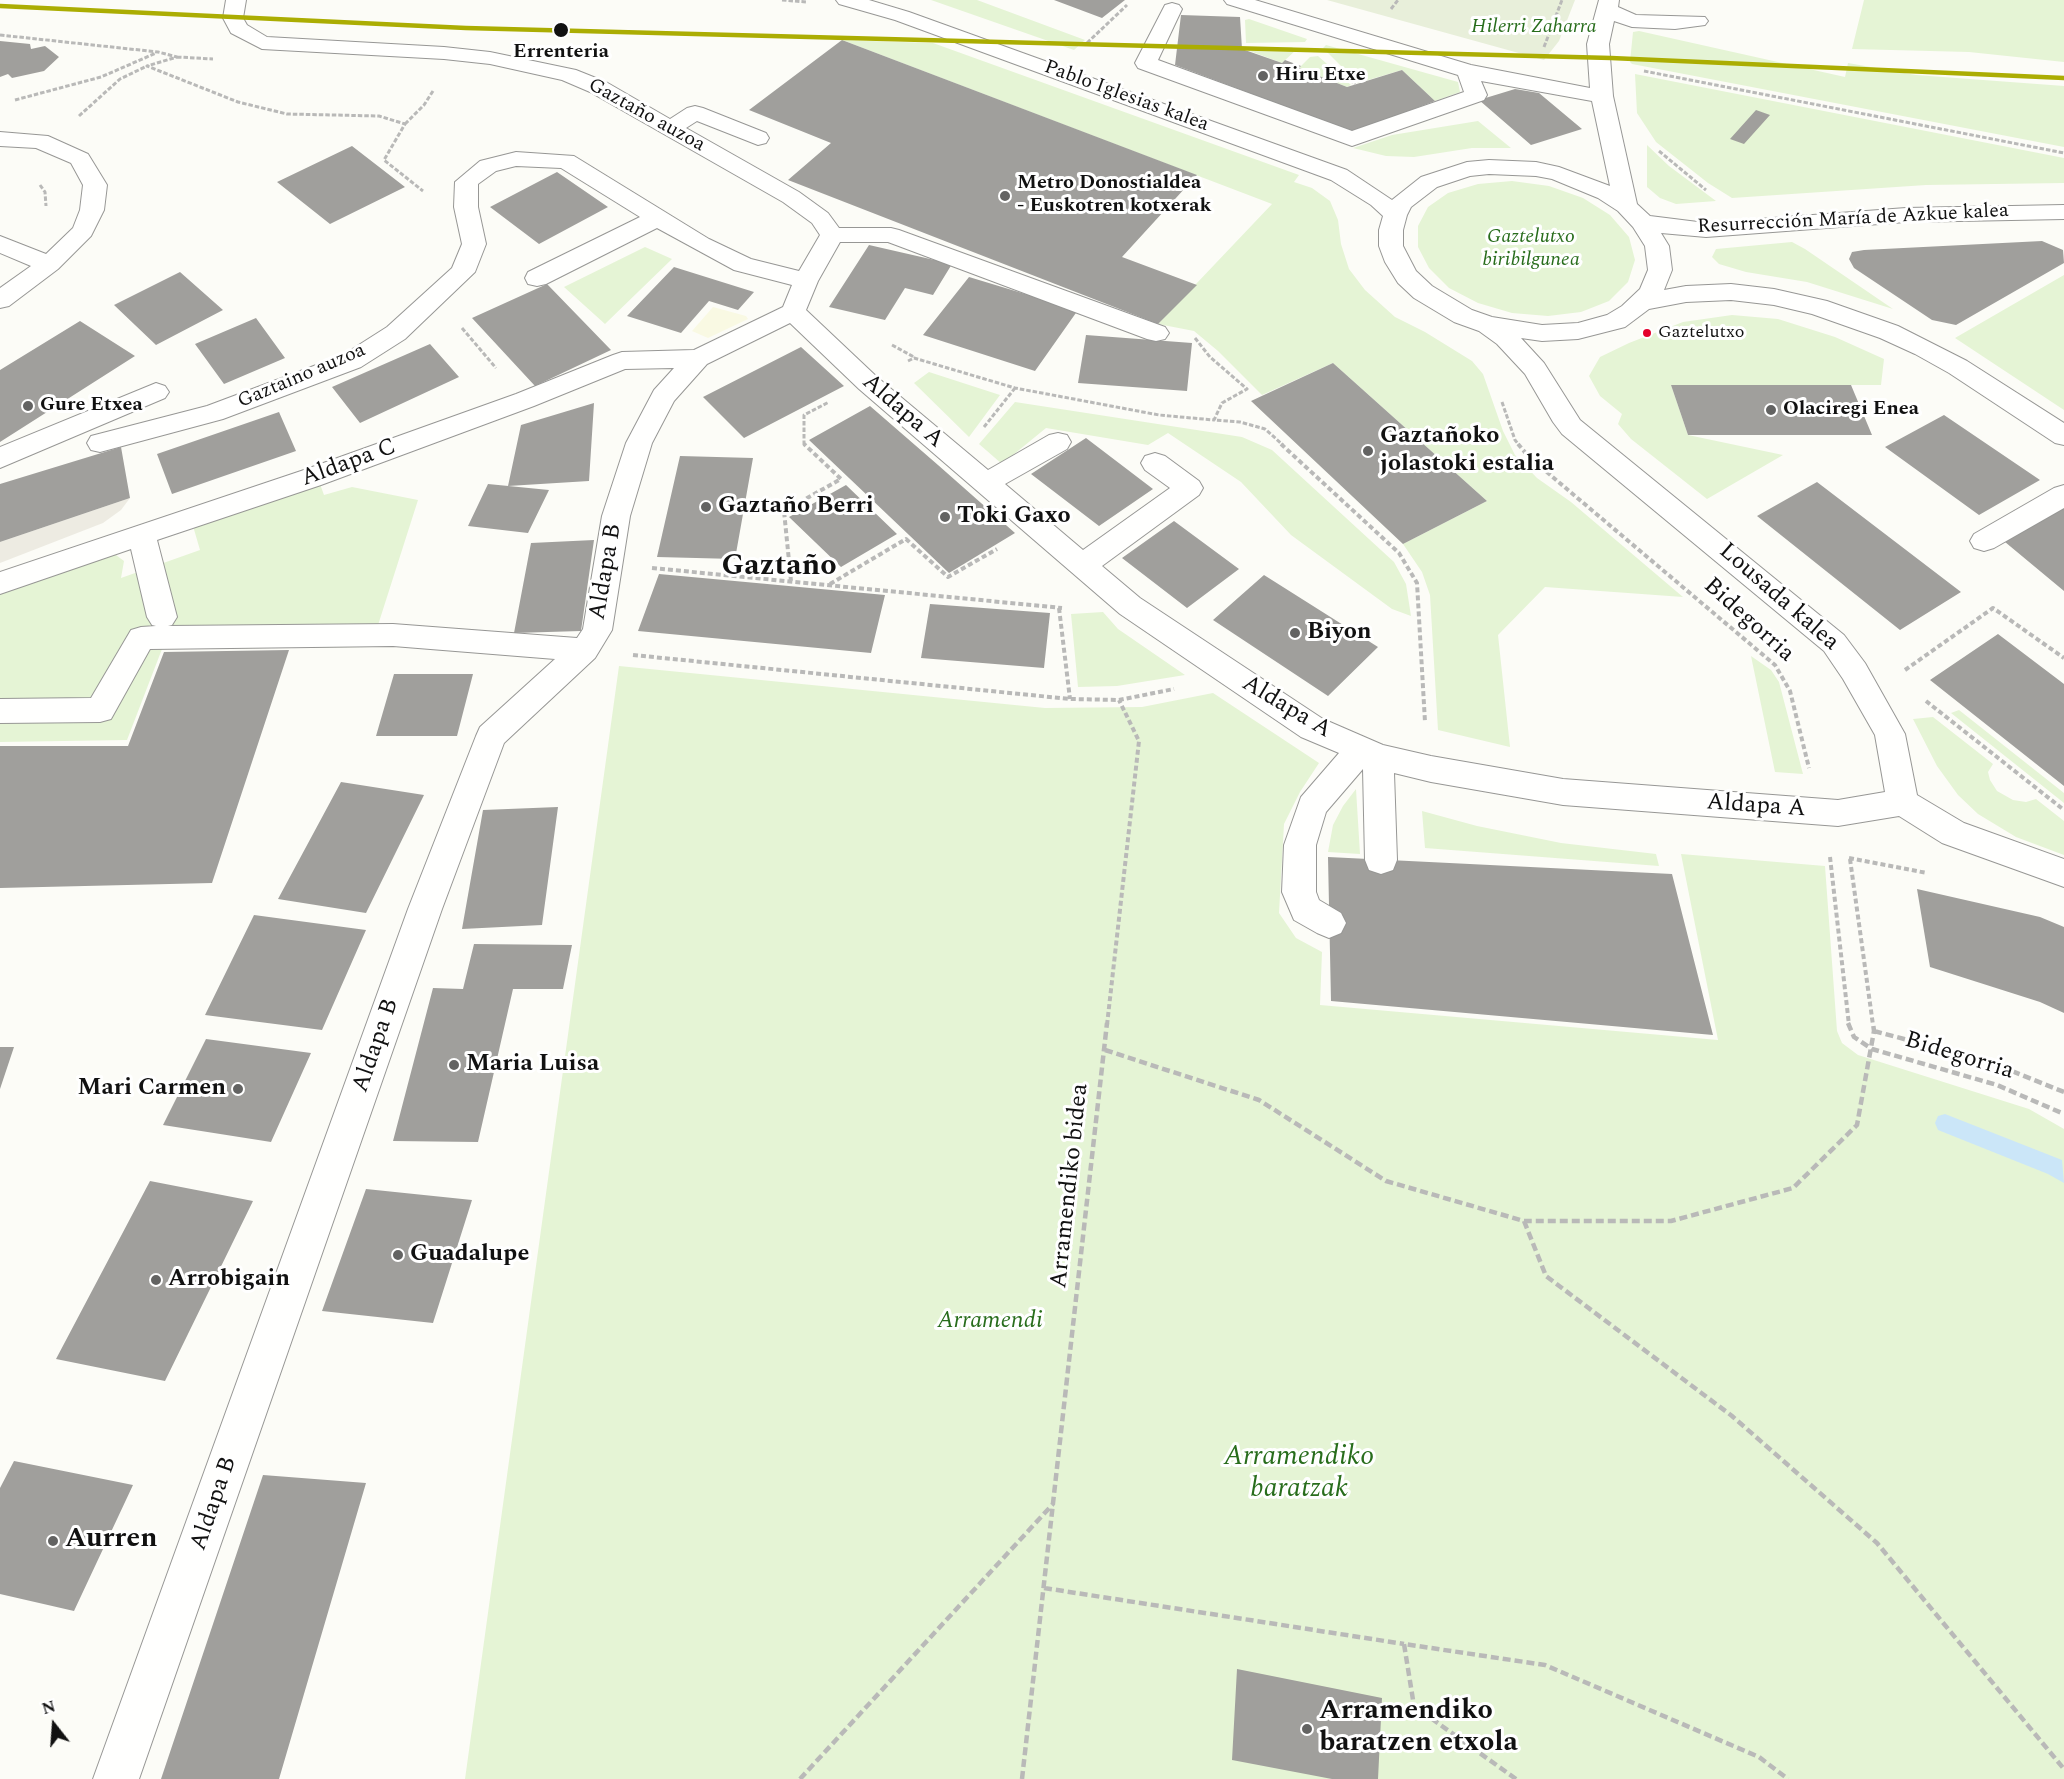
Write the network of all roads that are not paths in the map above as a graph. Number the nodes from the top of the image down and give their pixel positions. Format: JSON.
{"nodes":[{"id":1,"x":236,"y":0,"type":"edge"},
{"id":2,"x":846,"y":0,"type":"edge"},
{"id":3,"x":1234,"y":0,"type":"edge"},
{"id":4,"x":1608,"y":5,"type":"edge"},
{"id":5,"x":1172,"y":9,"type":"dead end"},
{"id":6,"x":1698,"y":21,"type":"dead end"},
{"id":7,"x":1467,"y":71,"type":"junction"},
{"id":8,"x":1602,"y":96,"type":"junction"},
{"id":9,"x":670,"y":128,"type":"junction"},
{"id":10,"x":758,"y":138,"type":"dead end"},
{"id":11,"x":0,"y":139,"type":"edge"},
{"id":12,"x":1613,"y":144,"type":"junction"},
{"id":13,"x":1559,"y":174,"type":"junction"},
{"id":14,"x":1634,"y":214,"type":"junction"},
{"id":15,"x":2063,"y":214,"type":"edge"},
{"id":16,"x":1395,"y":215,"type":"junction"},
{"id":17,"x":658,"y":218,"type":"junction"},
{"id":18,"x":831,"y":235,"type":"junction"},
{"id":19,"x":0,"y":244,"type":"edge"},
{"id":20,"x":1660,"y":259,"type":"junction"},
{"id":21,"x":49,"y":264,"type":"junction"},
{"id":22,"x":537,"y":278,"type":"dead end"},
{"id":23,"x":806,"y":281,"type":"junction"},
{"id":24,"x":1731,"y":291,"type":"junction"},
{"id":25,"x":0,"y":300,"type":"edge"},
{"id":26,"x":1643,"y":302,"type":"junction"},
{"id":27,"x":793,"y":312,"type":"junction"},
{"id":28,"x":1488,"y":325,"type":"junction"},
{"id":29,"x":1578,"y":331,"type":"junction"},
{"id":30,"x":1156,"y":333,"type":"dead end"},
{"id":31,"x":698,"y":358,"type":"junction"},
{"id":32,"x":1546,"y":386,"type":"junction"},
{"id":33,"x":156,"y":392,"type":"dead end"},
{"id":34,"x":2064,"y":436,"type":"edge"},
{"id":35,"x":1058,"y":442,"type":"dead end"},
{"id":36,"x":100,"y":443,"type":"dead end"},
{"id":37,"x":0,"y":458,"type":"edge"},
{"id":38,"x":1155,"y":463,"type":"dead end"},
{"id":39,"x":2064,"y":475,"type":"edge"},
{"id":40,"x":986,"y":483,"type":"junction"},
{"id":41,"x":2064,"y":495,"type":"edge"},
{"id":42,"x":142,"y":535,"type":"junction"},
{"id":43,"x":1083,"y":565,"type":"junction"},
{"id":44,"x":0,"y":583,"type":"edge"},
{"id":45,"x":162,"y":617,"type":"dead end"},
{"id":46,"x":585,"y":650,"type":"junction"},
{"id":47,"x":0,"y":711,"type":"edge"},
{"id":48,"x":1369,"y":753,"type":"junction"},
{"id":49,"x":1903,"y":802,"type":"junction"},
{"id":50,"x":1381,"y":860,"type":"dead end"},
{"id":51,"x":2064,"y":873,"type":"edge"},
{"id":52,"x":1329,"y":923,"type":"dead end"},
{"id":53,"x":116,"y":1779,"type":"edge"}],
"edges":[{"from":1,"to":9,"type":"street","name":"Gaztaño auzoa"},
{"from":2,"to":16,"type":"street","name":"Pablo Iglesias kalea"},
{"from":3,"to":7,"type":"street"},
{"from":4,"to":6,"type":"street"},
{"from":4,"to":8,"type":"street"},
{"from":5,"to":7,"type":"street"},
{"from":7,"to":8,"type":"street"},
{"from":8,"to":12,"type":"street"},
{"from":9,"to":10,"type":"street"},
{"from":9,"to":18,"type":"street","name":"Gaztaño auzoa"},
{"from":11,"to":21,"type":"street"},
{"from":12,"to":13,"type":"street"},
{"from":12,"to":14,"type":"street"},
{"from":13,"to":14,"type":"street"},
{"from":13,"to":16,"type":"street"},
{"from":14,"to":15,"type":"street","name":"Resurrección María de Azkue kalea"},
{"from":14,"to":20,"type":"street"},
{"from":16,"to":28,"type":"street"},
{"from":17,"to":22,"type":"street"},
{"from":17,"to":23,"type":"street"},
{"from":17,"to":36,"type":"street","name":"Gaztaino auzoa"},
{"from":18,"to":23,"type":"street"},
{"from":18,"to":30,"type":"street"},
{"from":19,"to":21,"type":"street"},
{"from":20,"to":24,"type":"street"},
{"from":20,"to":26,"type":"street"},
{"from":21,"to":25,"type":"street"},
{"from":23,"to":27,"type":"street"},
{"from":24,"to":26,"type":"street"},
{"from":24,"to":34,"type":"street"},
{"from":26,"to":29,"type":"street"},
{"from":27,"to":31,"type":"street"},
{"from":27,"to":40,"type":"street","name":"Aldapa A"},
{"from":28,"to":29,"type":"street"},
{"from":28,"to":32,"type":"street","name":"Lousada kalea"},
{"from":29,"to":32,"type":"street"},
{"from":31,"to":42,"type":"street","name":"Aldapa C"},
{"from":31,"to":46,"type":"street","name":"Aldapa B"},
{"from":32,"to":49,"type":"street","name":"Lousada kalea"},
{"from":33,"to":37,"type":"street"},
{"from":35,"to":40,"type":"street"},
{"from":38,"to":43,"type":"street"},
{"from":39,"to":41,"type":"street"},
{"from":40,"to":43,"type":"street","name":"Aldapa A"},
{"from":42,"to":44,"type":"street","name":"Aldapa C"},
{"from":42,"to":45,"type":"street"},
{"from":43,"to":48,"type":"street","name":"Aldapa A"},
{"from":46,"to":47,"type":"street"},
{"from":46,"to":53,"type":"street","name":"Aldapa B"},
{"from":48,"to":49,"type":"street","name":"Aldapa A"},
{"from":48,"to":50,"type":"street"},
{"from":48,"to":52,"type":"street"},
{"from":49,"to":51,"type":"street"}]}
